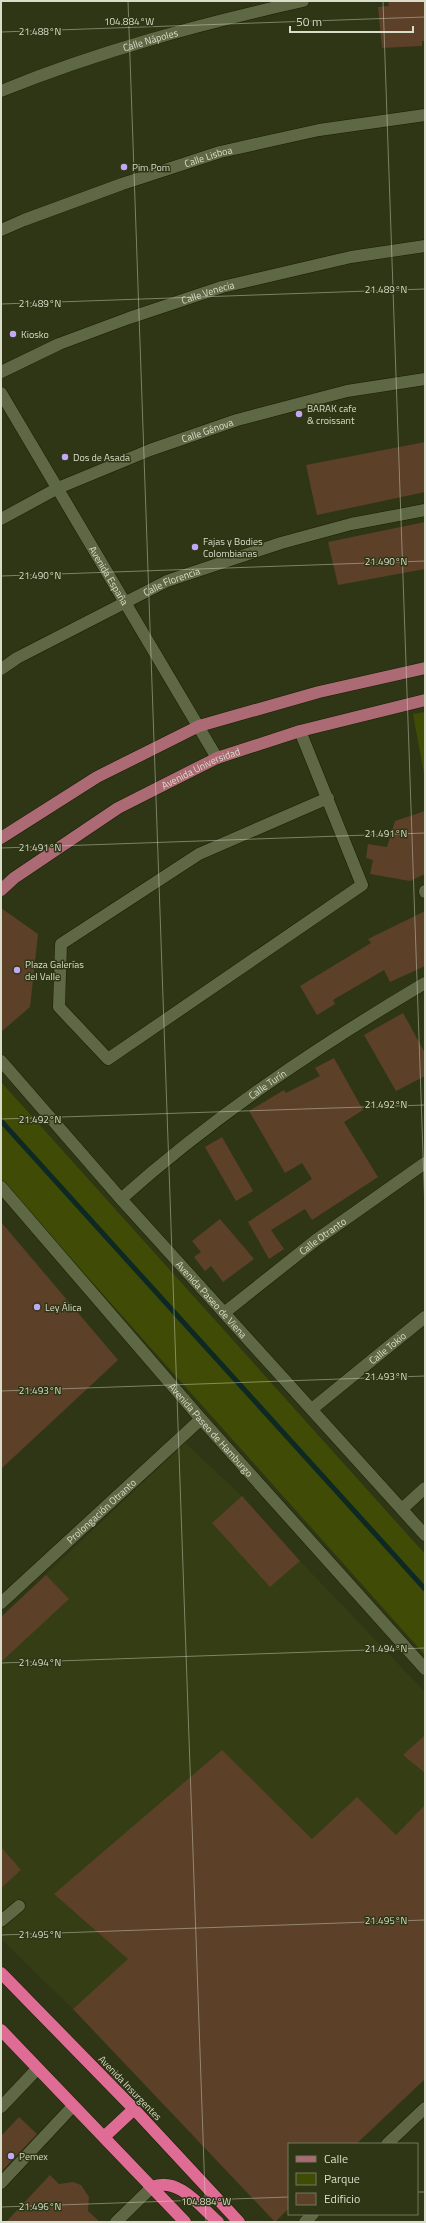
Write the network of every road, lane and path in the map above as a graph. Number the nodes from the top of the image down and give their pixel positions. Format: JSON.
{"nodes":[{"id":1,"x":303,"y":1,"type":"edge"},
{"id":2,"x":1,"y":91,"type":"edge"},
{"id":3,"x":425,"y":115,"type":"edge"},
{"id":4,"x":1,"y":230,"type":"edge"},
{"id":5,"x":425,"y":246,"type":"edge"},
{"id":6,"x":1,"y":372,"type":"edge"},
{"id":7,"x":425,"y":379,"type":"edge"},
{"id":8,"x":1,"y":393,"type":"edge"},
{"id":9,"x":58,"y":488,"type":"junction"},
{"id":10,"x":425,"y":510,"type":"edge"},
{"id":11,"x":1,"y":519,"type":"edge"},
{"id":12,"x":126,"y":603,"type":"junction"},
{"id":13,"x":425,"y":668,"type":"edge"},
{"id":14,"x":1,"y":669,"type":"edge"},
{"id":15,"x":425,"y":700,"type":"edge"},
{"id":16,"x":199,"y":726,"type":"junction"},
{"id":17,"x":300,"y":731,"type":"junction"},
{"id":18,"x":217,"y":758,"type":"junction"},
{"id":19,"x":328,"y":798,"type":"junction"},
{"id":20,"x":1,"y":838,"type":"edge"},
{"id":21,"x":1,"y":890,"type":"edge"},
{"id":22,"x":425,"y":983,"type":"edge"},
{"id":23,"x":1,"y":1062,"type":"edge"},
{"id":24,"x":425,"y":1163,"type":"edge"},
{"id":25,"x":1,"y":1187,"type":"edge"},
{"id":26,"x":121,"y":1200,"type":"junction"},
{"id":27,"x":224,"y":1313,"type":"junction"},
{"id":28,"x":425,"y":1317,"type":"edge"},
{"id":29,"x":312,"y":1409,"type":"junction"},
{"id":30,"x":202,"y":1418,"type":"junction"},
{"id":31,"x":425,"y":1488,"type":"edge"},
{"id":32,"x":402,"y":1509,"type":"junction"},
{"id":33,"x":425,"y":1535,"type":"edge"},
{"id":34,"x":1,"y":1603,"type":"edge"},
{"id":35,"x":425,"y":1669,"type":"edge"},
{"id":36,"x":19,"y":1906,"type":"dead end"},
{"id":37,"x":1,"y":1921,"type":"edge"},
{"id":38,"x":1,"y":1974,"type":"edge"},
{"id":39,"x":1,"y":2030,"type":"edge"},
{"id":40,"x":37,"y":2068,"type":"junction"},
{"id":41,"x":73,"y":2106,"type":"junction"},
{"id":42,"x":1,"y":2107,"type":"edge"},
{"id":43,"x":425,"y":2108,"type":"edge"},
{"id":44,"x":134,"y":2110,"type":"junction"},
{"id":45,"x":104,"y":2137,"type":"junction"},
{"id":46,"x":388,"y":2143,"type":"edge"},
{"id":47,"x":1,"y":2183,"type":"edge"},
{"id":48,"x":152,"y":2187,"type":"junction"},
{"id":49,"x":313,"y":2215,"type":"edge"},
{"id":50,"x":116,"y":2222,"type":"edge"},
{"id":51,"x":185,"y":2222,"type":"edge"},
{"id":52,"x":218,"y":2222,"type":"edge"},
{"id":53,"x":239,"y":2222,"type":"edge"},
{"id":54,"x":305,"y":2222,"type":"edge"}],
"edges":[{"from":1,"to":2,"type":"street","name":"Calle Nápoles"},
{"from":3,"to":4,"type":"street","name":"Calle Lisboa"},
{"from":5,"to":6,"type":"street","name":"Calle Venecia"},
{"from":7,"to":9,"type":"street","name":"Calle Génova"},
{"from":8,"to":9,"type":"street","name":"Avenida España"},
{"from":9,"to":11,"type":"street","name":"Calle Génova"},
{"from":9,"to":12,"type":"street","name":"Avenida España"},
{"from":10,"to":12,"type":"street","name":"Calle Florencia"},
{"from":12,"to":14,"type":"street","name":"Calle Florencia"},
{"from":12,"to":16,"type":"street","name":"Avenida España"},
{"from":13,"to":16,"type":"main road"},
{"from":15,"to":17,"type":"main road","name":"Avenida Universidad"},
{"from":16,"to":18,"type":"street","name":"Avenida España"},
{"from":16,"to":20,"type":"main road"},
{"from":17,"to":18,"type":"main road","name":"Avenida Universidad"},
{"from":17,"to":19,"type":"street"},
{"from":18,"to":21,"type":"main road","name":"Avenida Universidad"},
{"from":19,"to":19,"type":"street"},
{"from":22,"to":26,"type":"street","name":"Calle Turín"},
{"from":23,"to":26,"type":"street","name":"Avenida Paseo de Viena"},
{"from":24,"to":27,"type":"street","name":"Calle Otranto"},
{"from":25,"to":30,"type":"street","name":"Avenida Paseo de Hamburgo"},
{"from":26,"to":27,"type":"street","name":"Avenida Paseo de Viena"},
{"from":27,"to":29,"type":"street","name":"Avenida Paseo de Viena"},
{"from":28,"to":29,"type":"street","name":"Calle Tokio"},
{"from":29,"to":32,"type":"street","name":"Avenida Paseo de Viena"},
{"from":30,"to":34,"type":"street","name":"Prolongación Otranto"},
{"from":30,"to":35,"type":"street","name":"Avenida Paseo de Hamburgo"},
{"from":31,"to":32,"type":"street"},
{"from":32,"to":33,"type":"street","name":"Avenida Paseo de Viena"},
{"from":36,"to":37,"type":"street"},
{"from":38,"to":44,"type":"highway","name":"Avenida Insurgentes"},
{"from":39,"to":40,"type":"highway"},
{"from":40,"to":41,"type":"highway"},
{"from":40,"to":42,"type":"street"},
{"from":41,"to":45,"type":"highway"},
{"from":41,"to":47,"type":"street"},
{"from":43,"to":46,"type":"street"},
{"from":44,"to":45,"type":"highway"},
{"from":44,"to":53,"type":"highway","name":"Avenida Insurgentes"},
{"from":45,"to":48,"type":"highway"},
{"from":48,"to":50,"type":"street"},
{"from":48,"to":51,"type":"highway"},
{"from":48,"to":52,"type":"highway"},
{"from":49,"to":54,"type":"street"}]}
